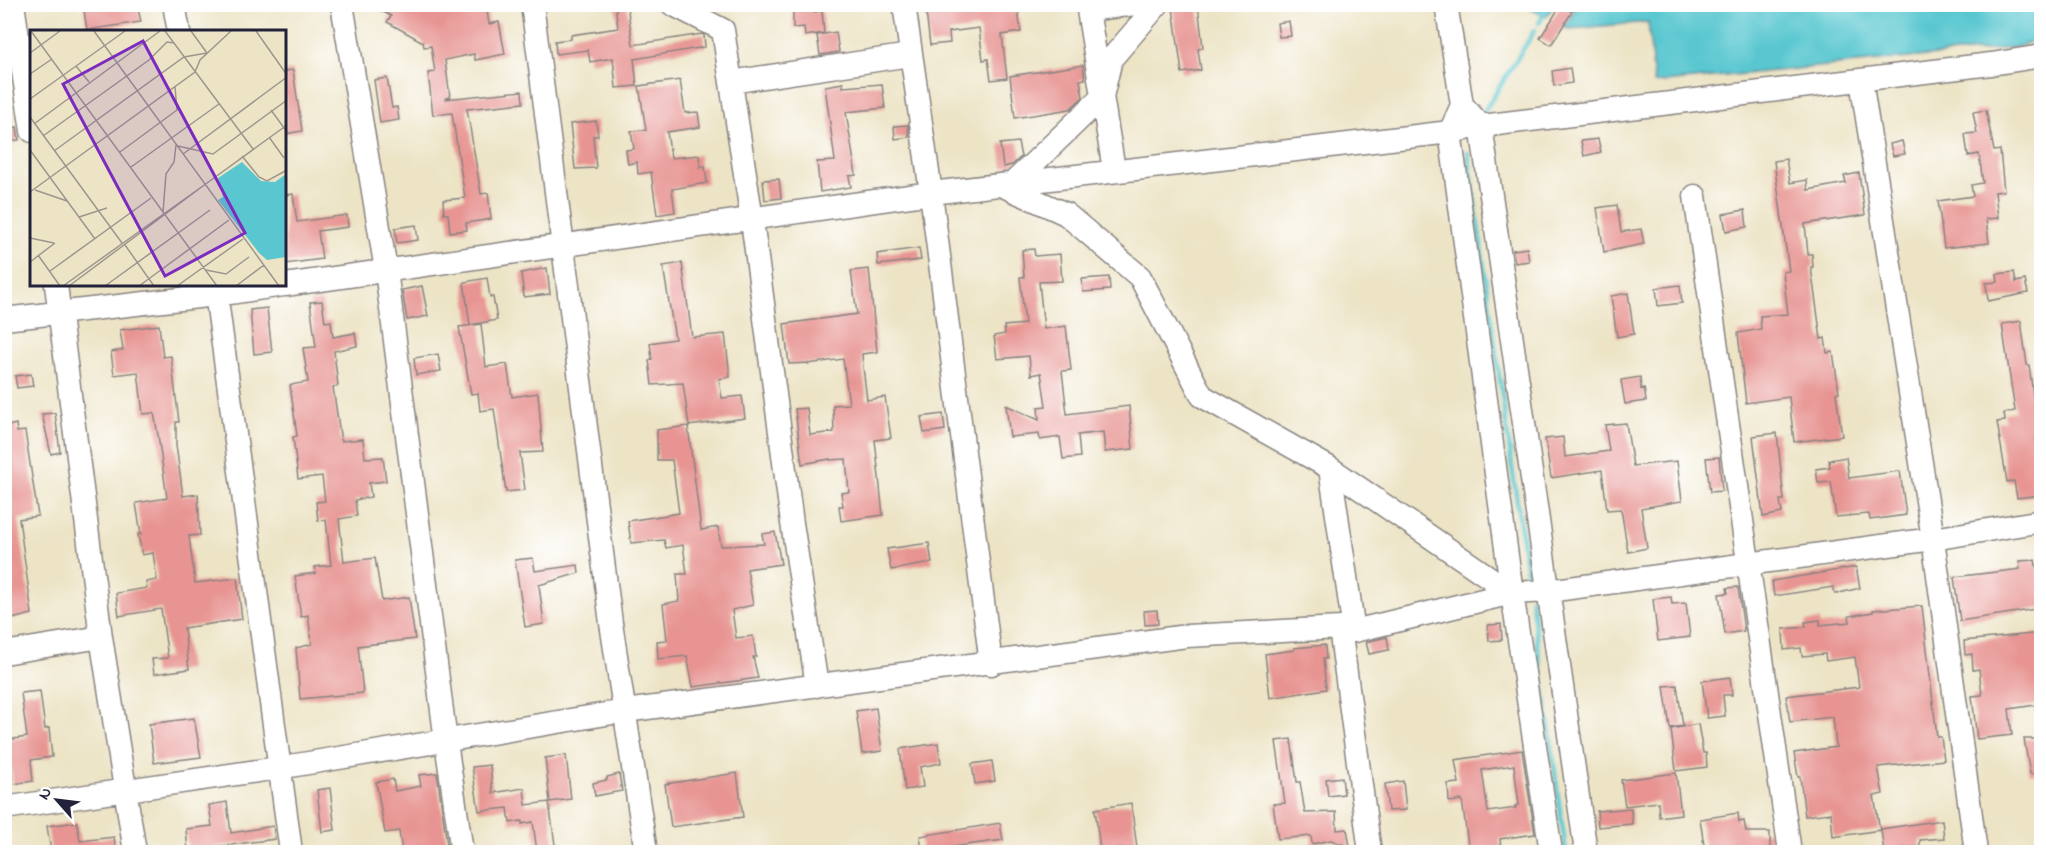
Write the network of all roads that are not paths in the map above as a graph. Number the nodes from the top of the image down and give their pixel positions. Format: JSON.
{"nodes":[{"id":1,"x":13,"y":4,"type":"edge"},
{"id":2,"x":174,"y":4,"type":"edge"},
{"id":3,"x":342,"y":4,"type":"edge"},
{"id":4,"x":532,"y":4,"type":"edge"},
{"id":5,"x":672,"y":4,"type":"edge"},
{"id":6,"x":904,"y":4,"type":"edge"},
{"id":7,"x":1135,"y":4,"type":"edge"},
{"id":8,"x":1158,"y":4,"type":"edge"},
{"id":9,"x":1446,"y":4,"type":"edge"},
{"id":10,"x":1088,"y":7,"type":"edge"},
{"id":11,"x":179,"y":30,"type":"edge"},
{"id":12,"x":910,"y":55,"type":"junction"},
{"id":13,"x":2042,"y":56,"type":"edge"},
{"id":14,"x":26,"y":58,"type":"edge"},
{"id":15,"x":1861,"y":80,"type":"junction"},
{"id":16,"x":731,"y":82,"type":"junction"},
{"id":17,"x":1102,"y":97,"type":"junction"},
{"id":18,"x":1462,"y":105,"type":"junction"},
{"id":19,"x":30,"y":107,"type":"edge"},
{"id":20,"x":1482,"y":126,"type":"junction"},
{"id":21,"x":1450,"y":132,"type":"junction"},
{"id":22,"x":1114,"y":170,"type":"junction"},
{"id":23,"x":1006,"y":184,"type":"junction"},
{"id":24,"x":930,"y":193,"type":"junction"},
{"id":25,"x":1695,"y":196,"type":"dead end"},
{"id":26,"x":752,"y":220,"type":"junction"},
{"id":27,"x":562,"y":246,"type":"junction"},
{"id":28,"x":387,"y":270,"type":"junction"},
{"id":29,"x":286,"y":285,"type":"edge"},
{"id":30,"x":56,"y":286,"type":"edge"},
{"id":31,"x":271,"y":286,"type":"edge"},
{"id":32,"x":216,"y":290,"type":"edge"},
{"id":33,"x":61,"y":313,"type":"junction"},
{"id":34,"x":4,"y":319,"type":"edge"},
{"id":35,"x":1330,"y":468,"type":"junction"},
{"id":36,"x":2042,"y":521,"type":"edge"},
{"id":37,"x":1933,"y":539,"type":"junction"},
{"id":38,"x":1747,"y":564,"type":"junction"},
{"id":39,"x":1531,"y":592,"type":"junction"},
{"id":40,"x":1347,"y":629,"type":"junction"},
{"id":41,"x":101,"y":637,"type":"junction"},
{"id":42,"x":4,"y":653,"type":"edge"},
{"id":43,"x":991,"y":664,"type":"junction"},
{"id":44,"x":817,"y":686,"type":"junction"},
{"id":45,"x":624,"y":711,"type":"junction"},
{"id":46,"x":446,"y":742,"type":"junction"},
{"id":47,"x":278,"y":768,"type":"junction"},
{"id":48,"x":125,"y":791,"type":"junction"},
{"id":49,"x":4,"y":808,"type":"edge"},
{"id":50,"x":135,"y":852,"type":"edge"},
{"id":51,"x":291,"y":852,"type":"edge"},
{"id":52,"x":462,"y":852,"type":"edge"},
{"id":53,"x":646,"y":852,"type":"edge"},
{"id":54,"x":1370,"y":852,"type":"edge"},
{"id":55,"x":1551,"y":852,"type":"edge"},
{"id":56,"x":1586,"y":852,"type":"edge"},
{"id":57,"x":1790,"y":852,"type":"edge"},
{"id":58,"x":1976,"y":852,"type":"edge"}],
"edges":[{"from":1,"to":14,"type":"street"},
{"from":2,"to":11,"type":"street"},
{"from":3,"to":28,"type":"street"},
{"from":4,"to":27,"type":"street"},
{"from":5,"to":16,"type":"street"},
{"from":6,"to":12,"type":"street"},
{"from":7,"to":10,"type":"street"},
{"from":8,"to":17,"type":"street"},
{"from":9,"to":18,"type":"street"},
{"from":10,"to":17,"type":"street"},
{"from":12,"to":16,"type":"street"},
{"from":12,"to":24,"type":"street"},
{"from":13,"to":15,"type":"street"},
{"from":14,"to":19,"type":"street"},
{"from":15,"to":20,"type":"street"},
{"from":15,"to":37,"type":"street"},
{"from":16,"to":26,"type":"street"},
{"from":17,"to":22,"type":"street"},
{"from":17,"to":23,"type":"street"},
{"from":18,"to":20,"type":"street"},
{"from":18,"to":21,"type":"street"},
{"from":20,"to":21,"type":"street"},
{"from":20,"to":39,"type":"street"},
{"from":21,"to":22,"type":"street"},
{"from":21,"to":39,"type":"street"},
{"from":22,"to":23,"type":"street"},
{"from":23,"to":24,"type":"street"},
{"from":23,"to":35,"type":"street"},
{"from":24,"to":26,"type":"street"},
{"from":24,"to":43,"type":"street"},
{"from":25,"to":38,"type":"street"},
{"from":26,"to":27,"type":"street"},
{"from":26,"to":44,"type":"street"},
{"from":27,"to":28,"type":"street"},
{"from":27,"to":45,"type":"street"},
{"from":28,"to":29,"type":"street"},
{"from":28,"to":46,"type":"street"},
{"from":30,"to":33,"type":"street"},
{"from":31,"to":32,"type":"street"},
{"from":32,"to":33,"type":"street"},
{"from":32,"to":47,"type":"street"},
{"from":33,"to":34,"type":"street"},
{"from":33,"to":41,"type":"street"},
{"from":35,"to":39,"type":"street"},
{"from":35,"to":40,"type":"street"},
{"from":36,"to":37,"type":"street"},
{"from":37,"to":38,"type":"street"},
{"from":37,"to":58,"type":"street"},
{"from":38,"to":39,"type":"street"},
{"from":38,"to":57,"type":"street"},
{"from":39,"to":40,"type":"street"},
{"from":39,"to":55,"type":"street"},
{"from":39,"to":56,"type":"street"},
{"from":40,"to":43,"type":"street"},
{"from":40,"to":54,"type":"street"},
{"from":41,"to":42,"type":"street"},
{"from":41,"to":48,"type":"street"},
{"from":43,"to":44,"type":"street"},
{"from":44,"to":45,"type":"street"},
{"from":45,"to":46,"type":"street"},
{"from":45,"to":53,"type":"street"},
{"from":46,"to":47,"type":"street"},
{"from":46,"to":52,"type":"street"},
{"from":47,"to":48,"type":"street"},
{"from":47,"to":51,"type":"street"},
{"from":48,"to":49,"type":"street"},
{"from":48,"to":50,"type":"street"}]}
